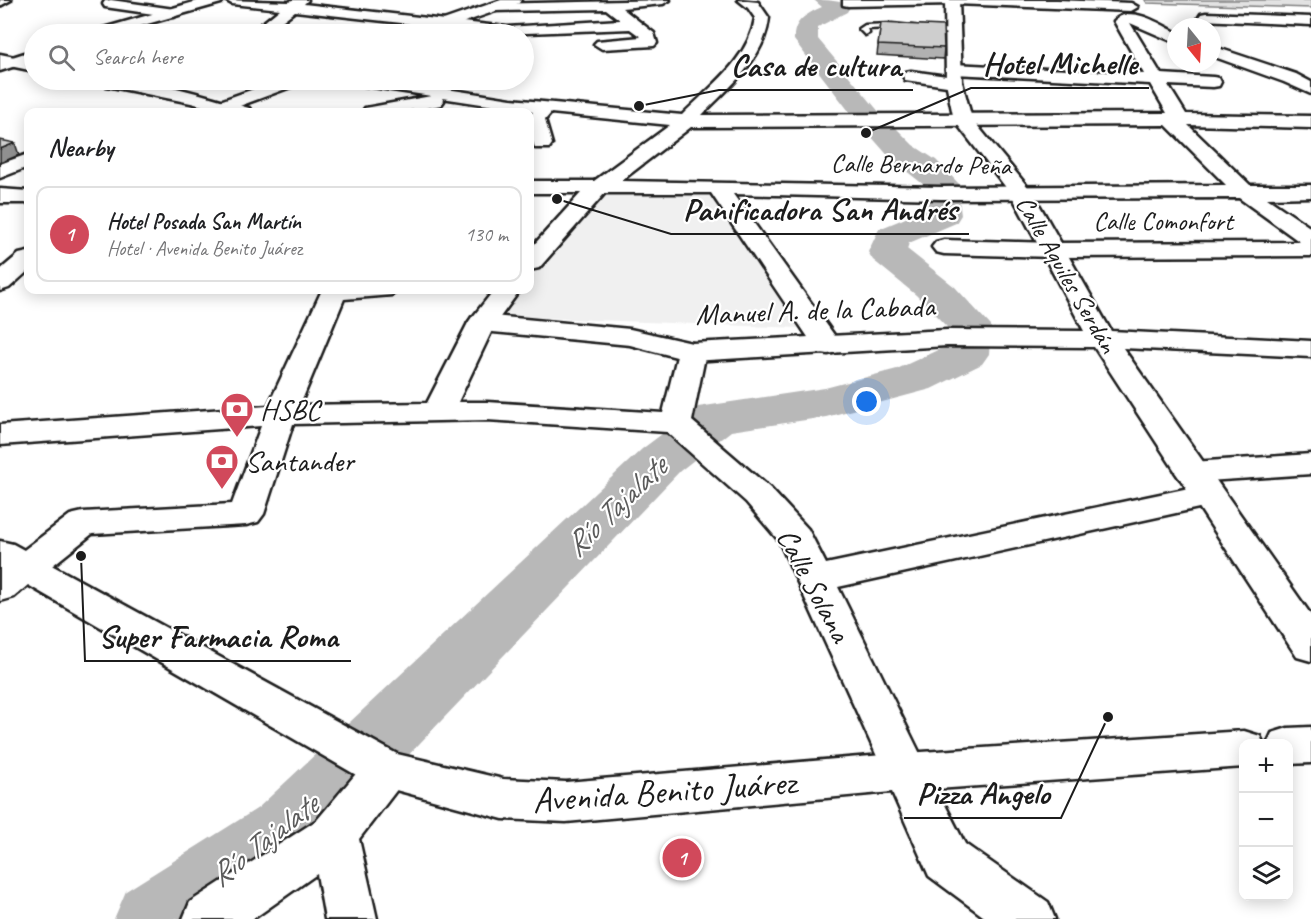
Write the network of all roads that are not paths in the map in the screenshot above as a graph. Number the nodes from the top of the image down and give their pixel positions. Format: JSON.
{"nodes":[{"id":1,"x":216,"y":0,"type":"edge"},
{"id":2,"x":232,"y":0,"type":"edge"},
{"id":3,"x":514,"y":0,"type":"edge"},
{"id":4,"x":663,"y":0,"type":"edge"},
{"id":5,"x":745,"y":0,"type":"edge"},
{"id":6,"x":872,"y":0,"type":"edge"},
{"id":7,"x":952,"y":1,"type":"edge"},
{"id":8,"x":297,"y":3,"type":"edge"},
{"id":9,"x":607,"y":3,"type":"edge"},
{"id":10,"x":110,"y":4,"type":"dead end"},
{"id":11,"x":846,"y":5,"type":"edge"},
{"id":12,"x":494,"y":7,"type":"junction"},
{"id":13,"x":1131,"y":9,"type":"edge"},
{"id":14,"x":174,"y":12,"type":"junction"},
{"id":15,"x":1206,"y":18,"type":"edge"},
{"id":16,"x":1311,"y":21,"type":"edge"},
{"id":17,"x":445,"y":23,"type":"junction"},
{"id":18,"x":133,"y":24,"type":"edge"},
{"id":19,"x":269,"y":24,"type":"edge"},
{"id":20,"x":451,"y":24,"type":"edge"},
{"id":21,"x":635,"y":24,"type":"junction"},
{"id":22,"x":534,"y":31,"type":"edge"},
{"id":23,"x":952,"y":32,"type":"junction"},
{"id":24,"x":1167,"y":32,"type":"edge"},
{"id":25,"x":865,"y":33,"type":"dead end"},
{"id":26,"x":1221,"y":42,"type":"edge"},
{"id":27,"x":592,"y":44,"type":"dead end"},
{"id":28,"x":24,"y":57,"type":"edge"},
{"id":29,"x":5,"y":62,"type":"edge"},
{"id":30,"x":24,"y":65,"type":"edge"},
{"id":31,"x":954,"y":75,"type":"junction"},
{"id":32,"x":1311,"y":75,"type":"edge"},
{"id":33,"x":911,"y":76,"type":"dead end"},
{"id":34,"x":1290,"y":78,"type":"junction"},
{"id":35,"x":1156,"y":79,"type":"junction"},
{"id":36,"x":1213,"y":82,"type":"dead end"},
{"id":37,"x":133,"y":90,"type":"edge"},
{"id":38,"x":185,"y":90,"type":"edge"},
{"id":39,"x":266,"y":90,"type":"edge"},
{"id":40,"x":417,"y":90,"type":"edge"},
{"id":41,"x":467,"y":90,"type":"edge"},
{"id":42,"x":1311,"y":90,"type":"edge"},
{"id":43,"x":457,"y":97,"type":"junction"},
{"id":44,"x":167,"y":101,"type":"junction"},
{"id":45,"x":223,"y":106,"type":"junction"},
{"id":46,"x":230,"y":108,"type":"edge"},
{"id":47,"x":394,"y":108,"type":"edge"},
{"id":48,"x":546,"y":108,"type":"junction"},
{"id":49,"x":1171,"y":119,"type":"junction"},
{"id":50,"x":963,"y":120,"type":"junction"},
{"id":51,"x":687,"y":122,"type":"junction"},
{"id":52,"x":1311,"y":122,"type":"edge"},
{"id":53,"x":542,"y":144,"type":"dead end"},
{"id":54,"x":24,"y":162,"type":"edge"},
{"id":55,"x":0,"y":172,"type":"edge"},
{"id":56,"x":600,"y":186,"type":"junction"},
{"id":57,"x":534,"y":187,"type":"edge"},
{"id":58,"x":717,"y":187,"type":"junction"},
{"id":59,"x":1311,"y":191,"type":"edge"},
{"id":60,"x":1021,"y":192,"type":"junction"},
{"id":61,"x":1245,"y":192,"type":"junction"},
{"id":62,"x":0,"y":196,"type":"edge"},
{"id":63,"x":24,"y":197,"type":"edge"},
{"id":64,"x":1311,"y":239,"type":"edge"},
{"id":65,"x":944,"y":247,"type":"dead end"},
{"id":66,"x":1311,"y":249,"type":"edge"},
{"id":67,"x":1054,"y":250,"type":"junction"},
{"id":68,"x":0,"y":259,"type":"edge"},
{"id":69,"x":24,"y":259,"type":"edge"},
{"id":70,"x":534,"y":259,"type":"edge"},
{"id":71,"x":24,"y":262,"type":"edge"},
{"id":72,"x":0,"y":283,"type":"edge"},
{"id":73,"x":334,"y":294,"type":"edge"},
{"id":74,"x":504,"y":294,"type":"edge"},
{"id":75,"x":482,"y":323,"type":"junction"},
{"id":76,"x":1102,"y":339,"type":"junction"},
{"id":77,"x":828,"y":346,"type":"junction"},
{"id":78,"x":1311,"y":349,"type":"edge"},
{"id":79,"x":692,"y":352,"type":"junction"},
{"id":80,"x":438,"y":412,"type":"junction"},
{"id":81,"x":280,"y":415,"type":"junction"},
{"id":82,"x":679,"y":425,"type":"junction"},
{"id":83,"x":0,"y":435,"type":"edge"},
{"id":84,"x":1311,"y":464,"type":"edge"},
{"id":85,"x":1200,"y":483,"type":"junction"},
{"id":86,"x":8,"y":570,"type":"edge"},
{"id":87,"x":815,"y":579,"type":"junction"},
{"id":88,"x":1311,"y":646,"type":"edge"},
{"id":89,"x":1311,"y":745,"type":"edge"},
{"id":90,"x":1293,"y":746,"type":"edge"},
{"id":91,"x":1239,"y":749,"type":"edge"},
{"id":92,"x":372,"y":762,"type":"junction"},
{"id":93,"x":906,"y":772,"type":"junction"},
{"id":94,"x":334,"y":835,"type":"junction"},
{"id":95,"x":209,"y":919,"type":"edge"},
{"id":96,"x":351,"y":919,"type":"edge"},
{"id":97,"x":1029,"y":919,"type":"edge"}],
"edges":[{"from":1,"to":14,"type":"street"},
{"from":2,"to":8,"type":"street"},
{"from":3,"to":12,"type":"street"},
{"from":4,"to":9,"type":"street"},
{"from":5,"to":51,"type":"street"},
{"from":6,"to":7,"type":"street"},
{"from":6,"to":11,"type":"street"},
{"from":7,"to":13,"type":"street"},
{"from":7,"to":23,"type":"street","name":"Calle Aquiles Serdán"},
{"from":8,"to":17,"type":"street"},
{"from":8,"to":19,"type":"street"},
{"from":9,"to":12,"type":"street"},
{"from":9,"to":21,"type":"street"},
{"from":10,"to":14,"type":"street"},
{"from":12,"to":17,"type":"street"},
{"from":13,"to":24,"type":"street"},
{"from":13,"to":35,"type":"street"},
{"from":14,"to":18,"type":"street"},
{"from":15,"to":16,"type":"street"},
{"from":17,"to":20,"type":"street"},
{"from":21,"to":22,"type":"street"},
{"from":21,"to":27,"type":"street"},
{"from":23,"to":25,"type":"lane"},
{"from":23,"to":31,"type":"street","name":"Calle Aquiles Serdán"},
{"from":26,"to":34,"type":"street"},
{"from":28,"to":29,"type":"street"},
{"from":29,"to":30,"type":"street"},
{"from":31,"to":33,"type":"street"},
{"from":31,"to":35,"type":"street"},
{"from":31,"to":50,"type":"street","name":"Calle Aquiles Serdán"},
{"from":32,"to":34,"type":"street"},
{"from":34,"to":42,"type":"street"},
{"from":35,"to":36,"type":"street"},
{"from":35,"to":49,"type":"street"},
{"from":37,"to":44,"type":"street"},
{"from":38,"to":44,"type":"street"},
{"from":39,"to":45,"type":"street"},
{"from":40,"to":43,"type":"street"},
{"from":41,"to":43,"type":"street"},
{"from":43,"to":47,"type":"street"},
{"from":43,"to":48,"type":"street"},
{"from":44,"to":45,"type":"street"},
{"from":44,"to":45,"type":"street"},
{"from":45,"to":46,"type":"street"},
{"from":48,"to":51,"type":"street"},
{"from":48,"to":53,"type":"street"},
{"from":49,"to":50,"type":"street"},
{"from":49,"to":52,"type":"street"},
{"from":49,"to":61,"type":"street"},
{"from":50,"to":51,"type":"street"},
{"from":50,"to":60,"type":"street","name":"Calle Aquiles Serdán"},
{"from":51,"to":56,"type":"street"},
{"from":54,"to":55,"type":"street"},
{"from":56,"to":57,"type":"street","name":"Calle Bernardo Peña"},
{"from":56,"to":58,"type":"street","name":"Calle Bernardo Peña"},
{"from":56,"to":70,"type":"street"},
{"from":58,"to":60,"type":"street","name":"Calle Bernardo Peña"},
{"from":58,"to":77,"type":"street"},
{"from":59,"to":61,"type":"street","name":"Calle Bernardo Peña"},
{"from":60,"to":61,"type":"street","name":"Calle Bernardo Peña"},
{"from":60,"to":67,"type":"street","name":"Calle Aquiles Serdán"},
{"from":61,"to":64,"type":"street"},
{"from":62,"to":63,"type":"street"},
{"from":65,"to":67,"type":"street","name":"Calle Comonfort"},
{"from":66,"to":67,"type":"street","name":"Calle Comonfort"},
{"from":67,"to":76,"type":"street","name":"Calle Aquiles Serdán"},
{"from":68,"to":69,"type":"street"},
{"from":71,"to":72,"type":"street"},
{"from":73,"to":81,"type":"street"},
{"from":74,"to":75,"type":"street"},
{"from":75,"to":79,"type":"street","name":"Manuel A. de la Cabada"},
{"from":75,"to":80,"type":"street"},
{"from":76,"to":77,"type":"street","name":"Manuel A. de la Cabada"},
{"from":76,"to":78,"type":"street","name":"Manuel A. de la Cabada"},
{"from":76,"to":85,"type":"street","name":"Calle Aquiles Serdán"},
{"from":77,"to":79,"type":"street","name":"Manuel A. de la Cabada"},
{"from":79,"to":82,"type":"street"},
{"from":80,"to":81,"type":"street"},
{"from":80,"to":82,"type":"street"},
{"from":81,"to":83,"type":"street"},
{"from":81,"to":86,"type":"street"},
{"from":82,"to":87,"type":"street","name":"Calle Solana"},
{"from":84,"to":85,"type":"street"},
{"from":85,"to":87,"type":"street"},
{"from":85,"to":88,"type":"street","name":"Calle Aquiles Serdán"},
{"from":86,"to":92,"type":"street","name":"Avenida Benito Juárez"},
{"from":87,"to":93,"type":"street","name":"Calle Solana"},
{"from":89,"to":90,"type":"street"},
{"from":91,"to":93,"type":"street","name":"Avenida Benito Juárez"},
{"from":92,"to":93,"type":"street","name":"Avenida Benito Juárez"},
{"from":92,"to":94,"type":"street"},
{"from":93,"to":97,"type":"street","name":"Calle Solana"},
{"from":94,"to":95,"type":"street"},
{"from":94,"to":96,"type":"street"}]}
